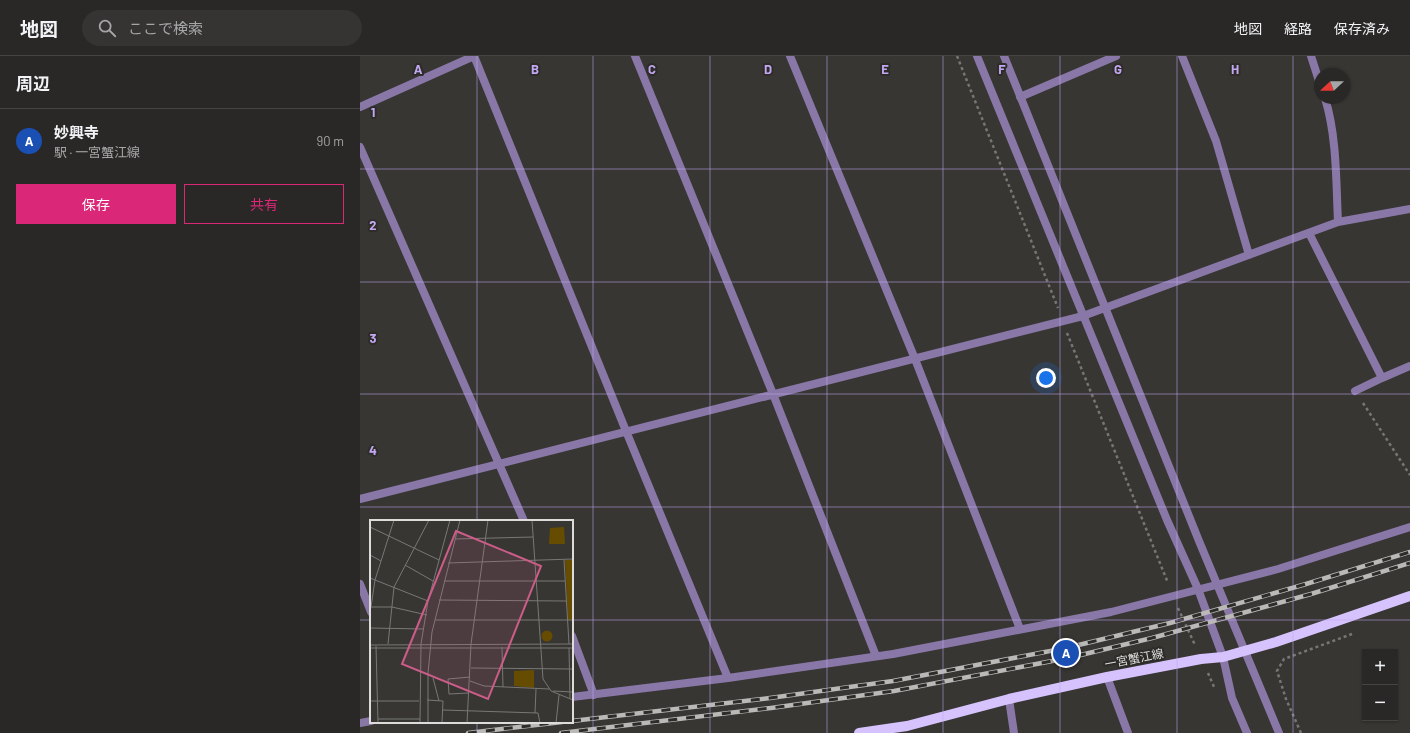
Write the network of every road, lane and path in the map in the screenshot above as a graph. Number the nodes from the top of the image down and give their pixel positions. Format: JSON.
{"nodes":[{"id":1,"x":474,"y":56,"type":"edge"},
{"id":2,"x":635,"y":56,"type":"edge"},
{"id":3,"x":790,"y":56,"type":"edge"},
{"id":4,"x":957,"y":56,"type":"edge"},
{"id":5,"x":977,"y":56,"type":"edge"},
{"id":6,"x":1004,"y":56,"type":"edge"},
{"id":7,"x":1116,"y":56,"type":"edge"},
{"id":8,"x":1182,"y":56,"type":"edge"},
{"id":9,"x":1311,"y":56,"type":"edge"},
{"id":10,"x":1315,"y":68,"type":"edge"},
{"id":11,"x":1020,"y":97,"type":"junction"},
{"id":12,"x":1327,"y":104,"type":"edge"},
{"id":13,"x":360,"y":107,"type":"edge"},
{"id":14,"x":360,"y":147,"type":"edge"},
{"id":15,"x":1410,"y":208,"type":"edge"},
{"id":16,"x":1338,"y":222,"type":"junction"},
{"id":17,"x":1309,"y":233,"type":"junction"},
{"id":18,"x":1249,"y":255,"type":"junction"},
{"id":19,"x":1104,"y":308,"type":"junction"},
{"id":20,"x":1083,"y":316,"type":"junction"},
{"id":21,"x":1063,"y":321,"type":"junction"},
{"id":22,"x":915,"y":359,"type":"junction"},
{"id":23,"x":1410,"y":366,"type":"edge"},
{"id":24,"x":1382,"y":378,"type":"junction"},
{"id":25,"x":1355,"y":391,"type":"joint"},
{"id":26,"x":773,"y":394,"type":"junction"},
{"id":27,"x":626,"y":431,"type":"junction"},
{"id":28,"x":499,"y":464,"type":"junction"},
{"id":29,"x":1410,"y":475,"type":"edge"},
{"id":30,"x":360,"y":499,"type":"edge"},
{"id":31,"x":524,"y":520,"type":"edge"},
{"id":32,"x":1410,"y":527,"type":"edge"},
{"id":33,"x":360,"y":584,"type":"edge"},
{"id":34,"x":1217,"y":584,"type":"junction"},
{"id":35,"x":1198,"y":589,"type":"junction"},
{"id":36,"x":1173,"y":596,"type":"junction"},
{"id":37,"x":1410,"y":596,"type":"edge"},
{"id":38,"x":370,"y":609,"type":"edge"},
{"id":39,"x":1020,"y":629,"type":"junction"},
{"id":40,"x":1359,"y":631,"type":"dead end"},
{"id":41,"x":573,"y":639,"type":"edge"},
{"id":42,"x":1246,"y":651,"type":"junction"},
{"id":43,"x":876,"y":656,"type":"junction"},
{"id":44,"x":1223,"y":657,"type":"junction"},
{"id":45,"x":1201,"y":659,"type":"junction"},
{"id":46,"x":1107,"y":676,"type":"junction"},
{"id":47,"x":728,"y":678,"type":"junction"},
{"id":48,"x":1217,"y":694,"type":"dead end"},
{"id":49,"x":594,"y":695,"type":"junction"},
{"id":50,"x":573,"y":697,"type":"edge"},
{"id":51,"x":1009,"y":699,"type":"junction"},
{"id":52,"x":370,"y":721,"type":"edge"},
{"id":53,"x":360,"y":723,"type":"edge"},
{"id":54,"x":907,"y":729,"type":"edge"},
{"id":55,"x":859,"y":733,"type":"edge"},
{"id":56,"x":1014,"y":733,"type":"edge"},
{"id":57,"x":1128,"y":733,"type":"edge"},
{"id":58,"x":1247,"y":733,"type":"edge"},
{"id":59,"x":1279,"y":733,"type":"edge"},
{"id":60,"x":1301,"y":733,"type":"edge"}],
"edges":[{"from":1,"to":13,"type":"street"},
{"from":1,"to":27,"type":"street"},
{"from":2,"to":26,"type":"street"},
{"from":3,"to":22,"type":"street"},
{"from":4,"to":21,"type":"path"},
{"from":5,"to":20,"type":"street"},
{"from":6,"to":11,"type":"street"},
{"from":7,"to":11,"type":"street"},
{"from":8,"to":18,"type":"street"},
{"from":9,"to":10,"type":"street"},
{"from":11,"to":19,"type":"street"},
{"from":12,"to":16,"type":"street"},
{"from":14,"to":28,"type":"street"},
{"from":15,"to":16,"type":"street"},
{"from":16,"to":17,"type":"street"},
{"from":17,"to":18,"type":"street"},
{"from":17,"to":24,"type":"street"},
{"from":18,"to":19,"type":"street"},
{"from":19,"to":20,"type":"street"},
{"from":19,"to":34,"type":"street"},
{"from":20,"to":21,"type":"street"},
{"from":20,"to":35,"type":"street"},
{"from":21,"to":22,"type":"street"},
{"from":21,"to":36,"type":"path"},
{"from":22,"to":26,"type":"street"},
{"from":22,"to":39,"type":"street"},
{"from":23,"to":24,"type":"street"},
{"from":24,"to":25,"type":"street"},
{"from":25,"to":29,"type":"path"},
{"from":26,"to":27,"type":"street"},
{"from":26,"to":43,"type":"street"},
{"from":27,"to":28,"type":"street"},
{"from":27,"to":47,"type":"street"},
{"from":28,"to":30,"type":"street"},
{"from":28,"to":31,"type":"street"},
{"from":32,"to":34,"type":"street"},
{"from":33,"to":38,"type":"street"},
{"from":34,"to":35,"type":"street"},
{"from":34,"to":42,"type":"street"},
{"from":35,"to":36,"type":"street"},
{"from":35,"to":44,"type":"street"},
{"from":36,"to":39,"type":"street"},
{"from":36,"to":45,"type":"path"},
{"from":37,"to":42,"type":"main road","name":"一宮蟹江線"},
{"from":39,"to":43,"type":"street"},
{"from":40,"to":60,"type":"path"},
{"from":41,"to":49,"type":"street"},
{"from":42,"to":44,"type":"main road","name":"一宮蟹江線"},
{"from":42,"to":59,"type":"street"},
{"from":43,"to":47,"type":"street"},
{"from":44,"to":45,"type":"main road","name":"一宮蟹江線"},
{"from":44,"to":58,"type":"street"},
{"from":45,"to":46,"type":"main road","name":"一宮蟹江線"},
{"from":45,"to":48,"type":"path"},
{"from":46,"to":51,"type":"main road","name":"一宮蟹江線"},
{"from":46,"to":57,"type":"street"},
{"from":47,"to":49,"type":"street"},
{"from":49,"to":50,"type":"street"},
{"from":51,"to":54,"type":"main road","name":"一宮蟹江線"},
{"from":51,"to":56,"type":"street"},
{"from":52,"to":53,"type":"street"},
{"from":54,"to":55,"type":"main road","name":"一宮蟹江線"}]}
